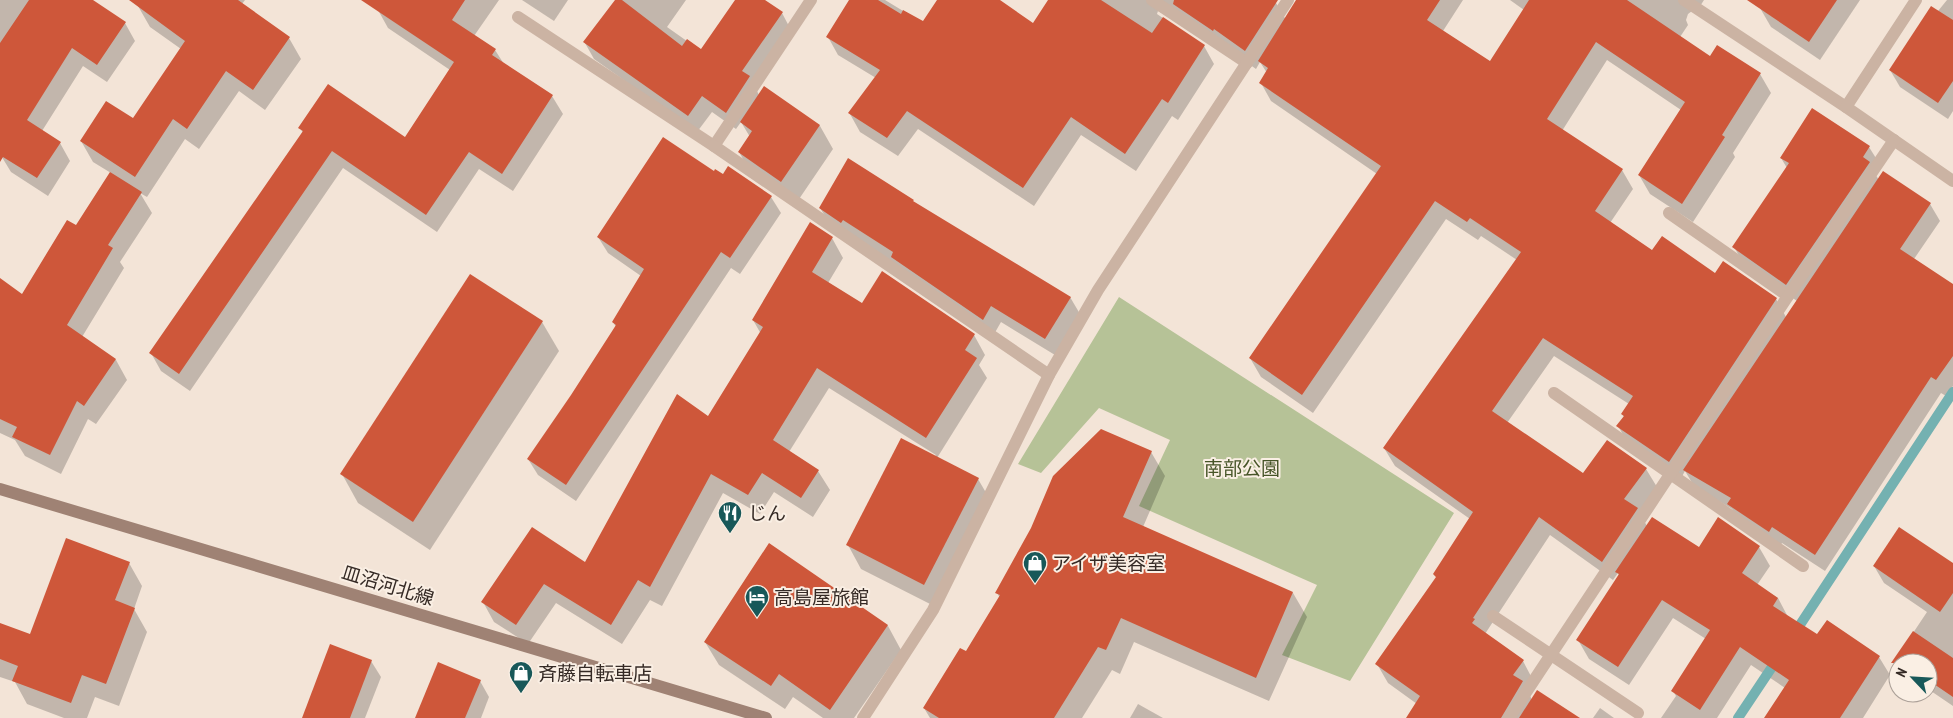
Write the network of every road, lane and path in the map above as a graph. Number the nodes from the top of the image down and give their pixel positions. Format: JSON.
{"nodes":[{"id":1,"x":811,"y":0,"type":"edge"},
{"id":2,"x":1152,"y":0,"type":"edge"},
{"id":3,"x":1288,"y":0,"type":"edge"},
{"id":4,"x":1684,"y":0,"type":"edge"},
{"id":5,"x":1916,"y":0,"type":"edge"},
{"id":6,"x":518,"y":17,"type":"dead end"},
{"id":7,"x":1247,"y":63,"type":"junction"},
{"id":8,"x":1846,"y":106,"type":"junction"},
{"id":9,"x":1894,"y":140,"type":"junction"},
{"id":10,"x":714,"y":146,"type":"junction"},
{"id":11,"x":1953,"y":181,"type":"edge"},
{"id":12,"x":1669,"y":213,"type":"dead end"},
{"id":13,"x":1788,"y":296,"type":"junction"},
{"id":14,"x":1049,"y":375,"type":"junction"},
{"id":15,"x":1554,"y":393,"type":"dead end"},
{"id":16,"x":1670,"y":475,"type":"junction"},
{"id":17,"x":0,"y":488,"type":"edge"},
{"id":18,"x":1804,"y":566,"type":"dead end"},
{"id":19,"x":1493,"y":616,"type":"dead end"},
{"id":20,"x":1551,"y":655,"type":"junction"},
{"id":21,"x":1638,"y":713,"type":"dead end"},
{"id":22,"x":766,"y":718,"type":"edge"},
{"id":23,"x":863,"y":718,"type":"edge"},
{"id":24,"x":1509,"y":718,"type":"edge"}],
"edges":[{"from":1,"to":10,"type":"lane"},
{"from":2,"to":7,"type":"lane"},
{"from":3,"to":7,"type":"lane"},
{"from":4,"to":8,"type":"lane"},
{"from":5,"to":8,"type":"lane"},
{"from":6,"to":10,"type":"lane"},
{"from":7,"to":14,"type":"lane"},
{"from":8,"to":9,"type":"lane"},
{"from":9,"to":11,"type":"lane"},
{"from":9,"to":13,"type":"lane"},
{"from":10,"to":14,"type":"lane"},
{"from":12,"to":13,"type":"lane"},
{"from":13,"to":16,"type":"lane"},
{"from":14,"to":23,"type":"lane"},
{"from":15,"to":16,"type":"lane"},
{"from":16,"to":18,"type":"lane"},
{"from":16,"to":20,"type":"lane"},
{"from":17,"to":22,"type":"main road","name":"皿沼河北線"},
{"from":19,"to":20,"type":"lane"},
{"from":20,"to":21,"type":"lane"},
{"from":20,"to":24,"type":"lane"}]}
